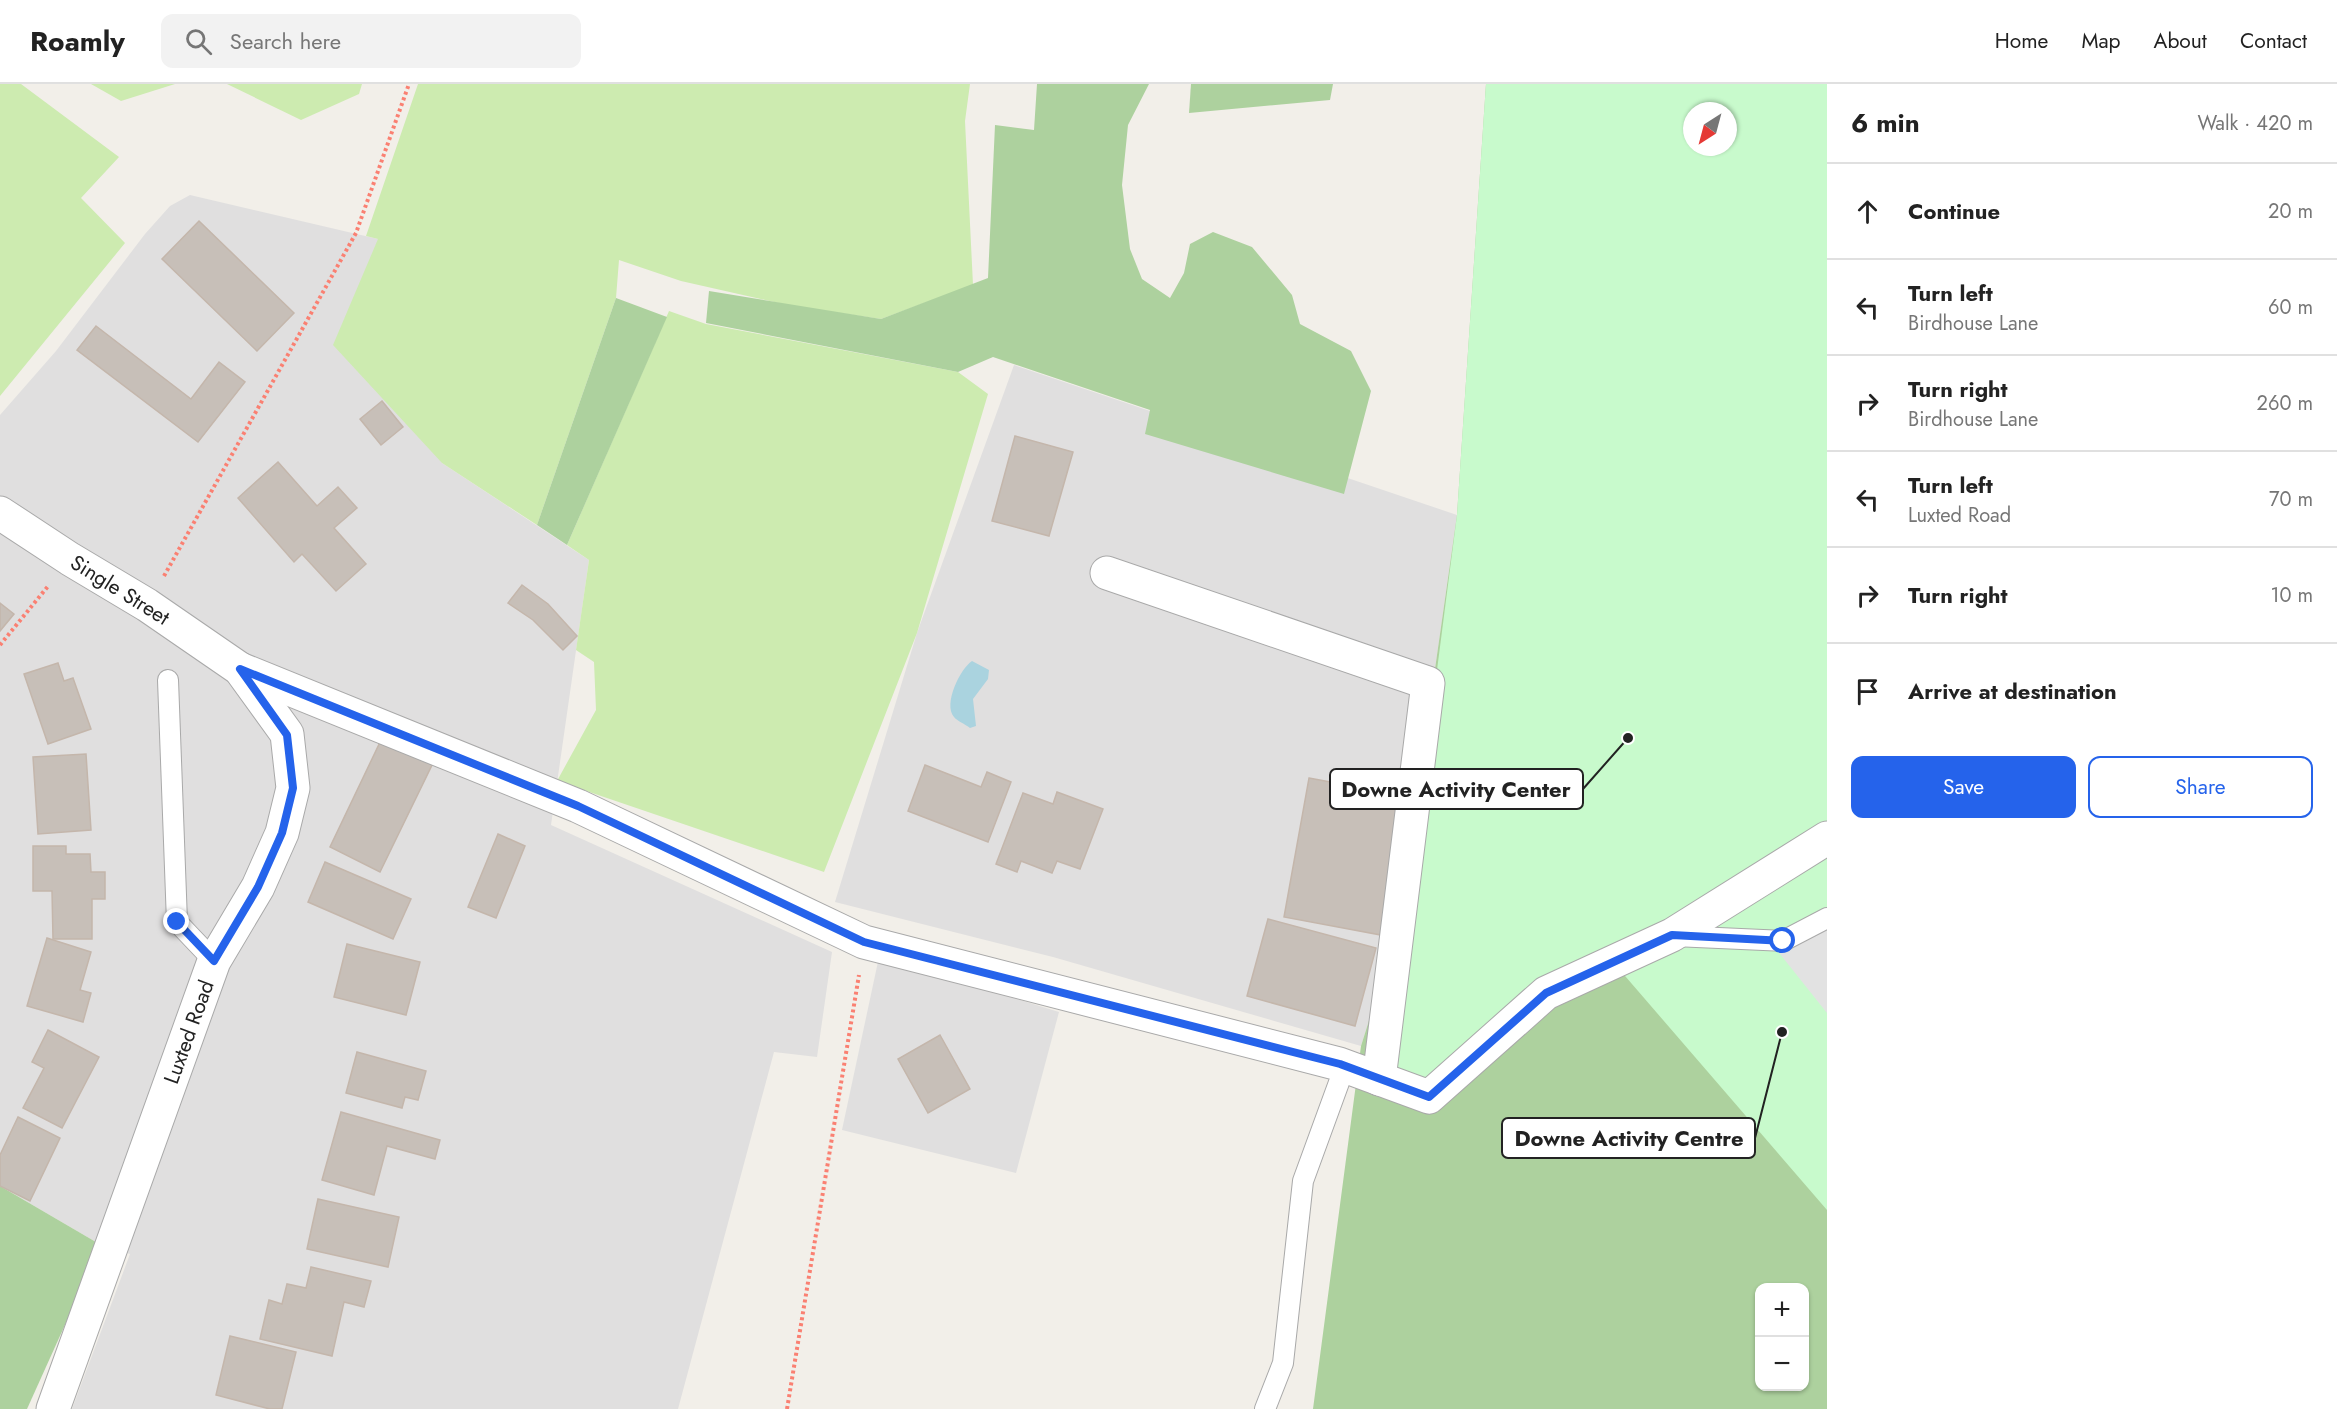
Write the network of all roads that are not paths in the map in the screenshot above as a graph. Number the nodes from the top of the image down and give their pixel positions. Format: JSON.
{"nodes":[{"id":1,"x":0,"y":513,"type":"edge"},
{"id":2,"x":1107,"y":573,"type":"dead end"},
{"id":3,"x":240,"y":669,"type":"junction"},
{"id":4,"x":168,"y":680,"type":"dead end"},
{"id":5,"x":1827,"y":838,"type":"edge"},
{"id":6,"x":1827,"y":918,"type":"edge"},
{"id":7,"x":1672,"y":935,"type":"junction"},
{"id":8,"x":214,"y":961,"type":"junction"},
{"id":9,"x":1345,"y":1066,"type":"junction"},
{"id":10,"x":1379,"y":1079,"type":"junction"},
{"id":11,"x":53,"y":1409,"type":"edge"},
{"id":12,"x":1265,"y":1409,"type":"edge"}],
"edges":[{"from":1,"to":3,"type":"street","name":"Single Street"},
{"from":2,"to":10,"type":"street"},
{"from":3,"to":8,"type":"street","name":"Luxted Road"},
{"from":3,"to":9,"type":"street"},
{"from":4,"to":8,"type":"lane"},
{"from":5,"to":7,"type":"street"},
{"from":6,"to":7,"type":"lane"},
{"from":7,"to":10,"type":"street"},
{"from":8,"to":11,"type":"street","name":"Luxted Road"},
{"from":9,"to":10,"type":"street"},
{"from":9,"to":12,"type":"lane"}]}
